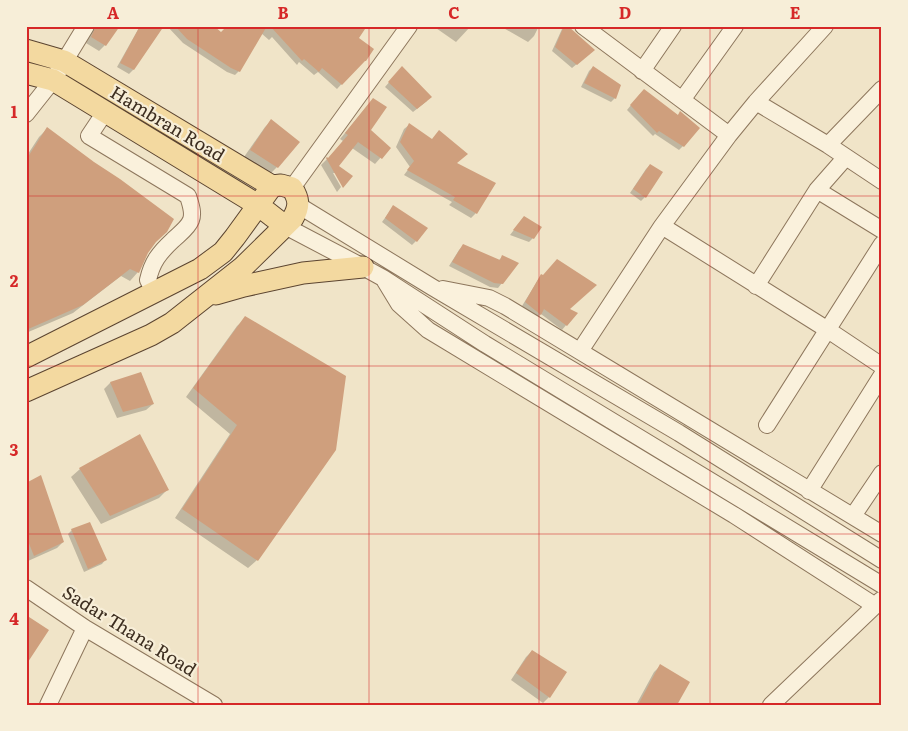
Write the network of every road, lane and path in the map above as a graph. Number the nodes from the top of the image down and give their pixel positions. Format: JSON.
{"nodes":[{"id":1,"x":86,"y":26,"type":"edge"},
{"id":2,"x":409,"y":26,"type":"edge"},
{"id":3,"x":583,"y":26,"type":"edge"},
{"id":4,"x":673,"y":26,"type":"edge"},
{"id":5,"x":735,"y":26,"type":"edge"},
{"id":6,"x":826,"y":26,"type":"edge"},
{"id":7,"x":26,"y":50,"type":"edge"},
{"id":8,"x":64,"y":61,"type":"junction"},
{"id":9,"x":642,"y":71,"type":"junction"},
{"id":10,"x":26,"y":73,"type":"edge"},
{"id":11,"x":53,"y":80,"type":"junction"},
{"id":12,"x":882,"y":89,"type":"edge"},
{"id":13,"x":682,"y":100,"type":"junction"},
{"id":14,"x":756,"y":102,"type":"junction"},
{"id":15,"x":105,"y":112,"type":"junction"},
{"id":16,"x":26,"y":114,"type":"edge"},
{"id":17,"x":729,"y":135,"type":"junction"},
{"id":18,"x":828,"y":145,"type":"junction"},
{"id":19,"x":846,"y":157,"type":"junction"},
{"id":20,"x":882,"y":180,"type":"edge"},
{"id":21,"x":817,"y":190,"type":"junction"},
{"id":22,"x":287,"y":193,"type":"junction"},
{"id":23,"x":258,"y":205,"type":"junction"},
{"id":24,"x":285,"y":226,"type":"junction"},
{"id":25,"x":662,"y":226,"type":"junction"},
{"id":26,"x":882,"y":230,"type":"edge"},
{"id":27,"x":882,"y":244,"type":"edge"},
{"id":28,"x":363,"y":267,"type":"junction"},
{"id":29,"x":383,"y":278,"type":"junction"},
{"id":30,"x":756,"y":286,"type":"junction"},
{"id":31,"x":432,"y":287,"type":"junction"},
{"id":32,"x":154,"y":292,"type":"junction"},
{"id":33,"x":204,"y":297,"type":"junction"},
{"id":34,"x":828,"y":330,"type":"junction"},
{"id":35,"x":580,"y":351,"type":"junction"},
{"id":36,"x":26,"y":357,"type":"edge"},
{"id":37,"x":882,"y":366,"type":"edge"},
{"id":38,"x":882,"y":375,"type":"edge"},
{"id":39,"x":26,"y":391,"type":"edge"},
{"id":40,"x":767,"y":425,"type":"dead end"},
{"id":41,"x":882,"y":473,"type":"edge"},
{"id":42,"x":809,"y":491,"type":"junction"},
{"id":43,"x":854,"y":516,"type":"junction"},
{"id":44,"x":882,"y":534,"type":"edge"},
{"id":45,"x":882,"y":560,"type":"edge"},
{"id":46,"x":26,"y":588,"type":"edge"},
{"id":47,"x":880,"y":597,"type":"edge"},
{"id":48,"x":85,"y":628,"type":"junction"},
{"id":49,"x":48,"y":705,"type":"edge"},
{"id":50,"x":214,"y":705,"type":"edge"},
{"id":51,"x":770,"y":705,"type":"edge"}],
"edges":[{"from":1,"to":8,"type":"street"},
{"from":2,"to":22,"type":"street"},
{"from":3,"to":9,"type":"street"},
{"from":4,"to":9,"type":"street"},
{"from":5,"to":13,"type":"street"},
{"from":6,"to":14,"type":"street"},
{"from":7,"to":8,"type":"main road","name":"Hambran Road"},
{"from":8,"to":11,"type":"street"},
{"from":8,"to":22,"type":"main road","name":"Hambran Road"},
{"from":9,"to":13,"type":"street"},
{"from":10,"to":11,"type":"main road","name":"Hambran Road"},
{"from":11,"to":15,"type":"main road","name":"Hambran Road"},
{"from":11,"to":16,"type":"street"},
{"from":12,"to":18,"type":"street"},
{"from":13,"to":17,"type":"street"},
{"from":14,"to":17,"type":"street"},
{"from":14,"to":18,"type":"street"},
{"from":15,"to":23,"type":"main road","name":"Hambran Road"},
{"from":15,"to":32,"type":"street"},
{"from":17,"to":25,"type":"street"},
{"from":18,"to":19,"type":"street"},
{"from":19,"to":20,"type":"street"},
{"from":19,"to":21,"type":"street"},
{"from":21,"to":26,"type":"street"},
{"from":21,"to":30,"type":"street"},
{"from":22,"to":23,"type":"main road"},
{"from":22,"to":24,"type":"main road"},
{"from":22,"to":31,"type":"street"},
{"from":23,"to":24,"type":"main road","name":"Hambran Road"},
{"from":23,"to":32,"type":"main road"},
{"from":24,"to":28,"type":"street"},
{"from":24,"to":33,"type":"main road"},
{"from":25,"to":30,"type":"street"},
{"from":25,"to":35,"type":"street"},
{"from":27,"to":34,"type":"street"},
{"from":28,"to":29,"type":"street"},
{"from":28,"to":33,"type":"main road"},
{"from":29,"to":47,"type":"street"},
{"from":29,"to":47,"type":"street"},
{"from":30,"to":34,"type":"street"},
{"from":31,"to":35,"type":"street"},
{"from":31,"to":45,"type":"street"},
{"from":32,"to":36,"type":"main road"},
{"from":33,"to":39,"type":"main road"},
{"from":34,"to":37,"type":"street"},
{"from":34,"to":40,"type":"street"},
{"from":35,"to":42,"type":"street"},
{"from":38,"to":42,"type":"street"},
{"from":41,"to":43,"type":"street"},
{"from":42,"to":43,"type":"street"},
{"from":43,"to":44,"type":"street"},
{"from":46,"to":48,"type":"street","name":"Sadar Thana Road"},
{"from":47,"to":51,"type":"street"},
{"from":48,"to":49,"type":"street"},
{"from":48,"to":50,"type":"street","name":"Sadar Thana Road"}]}
